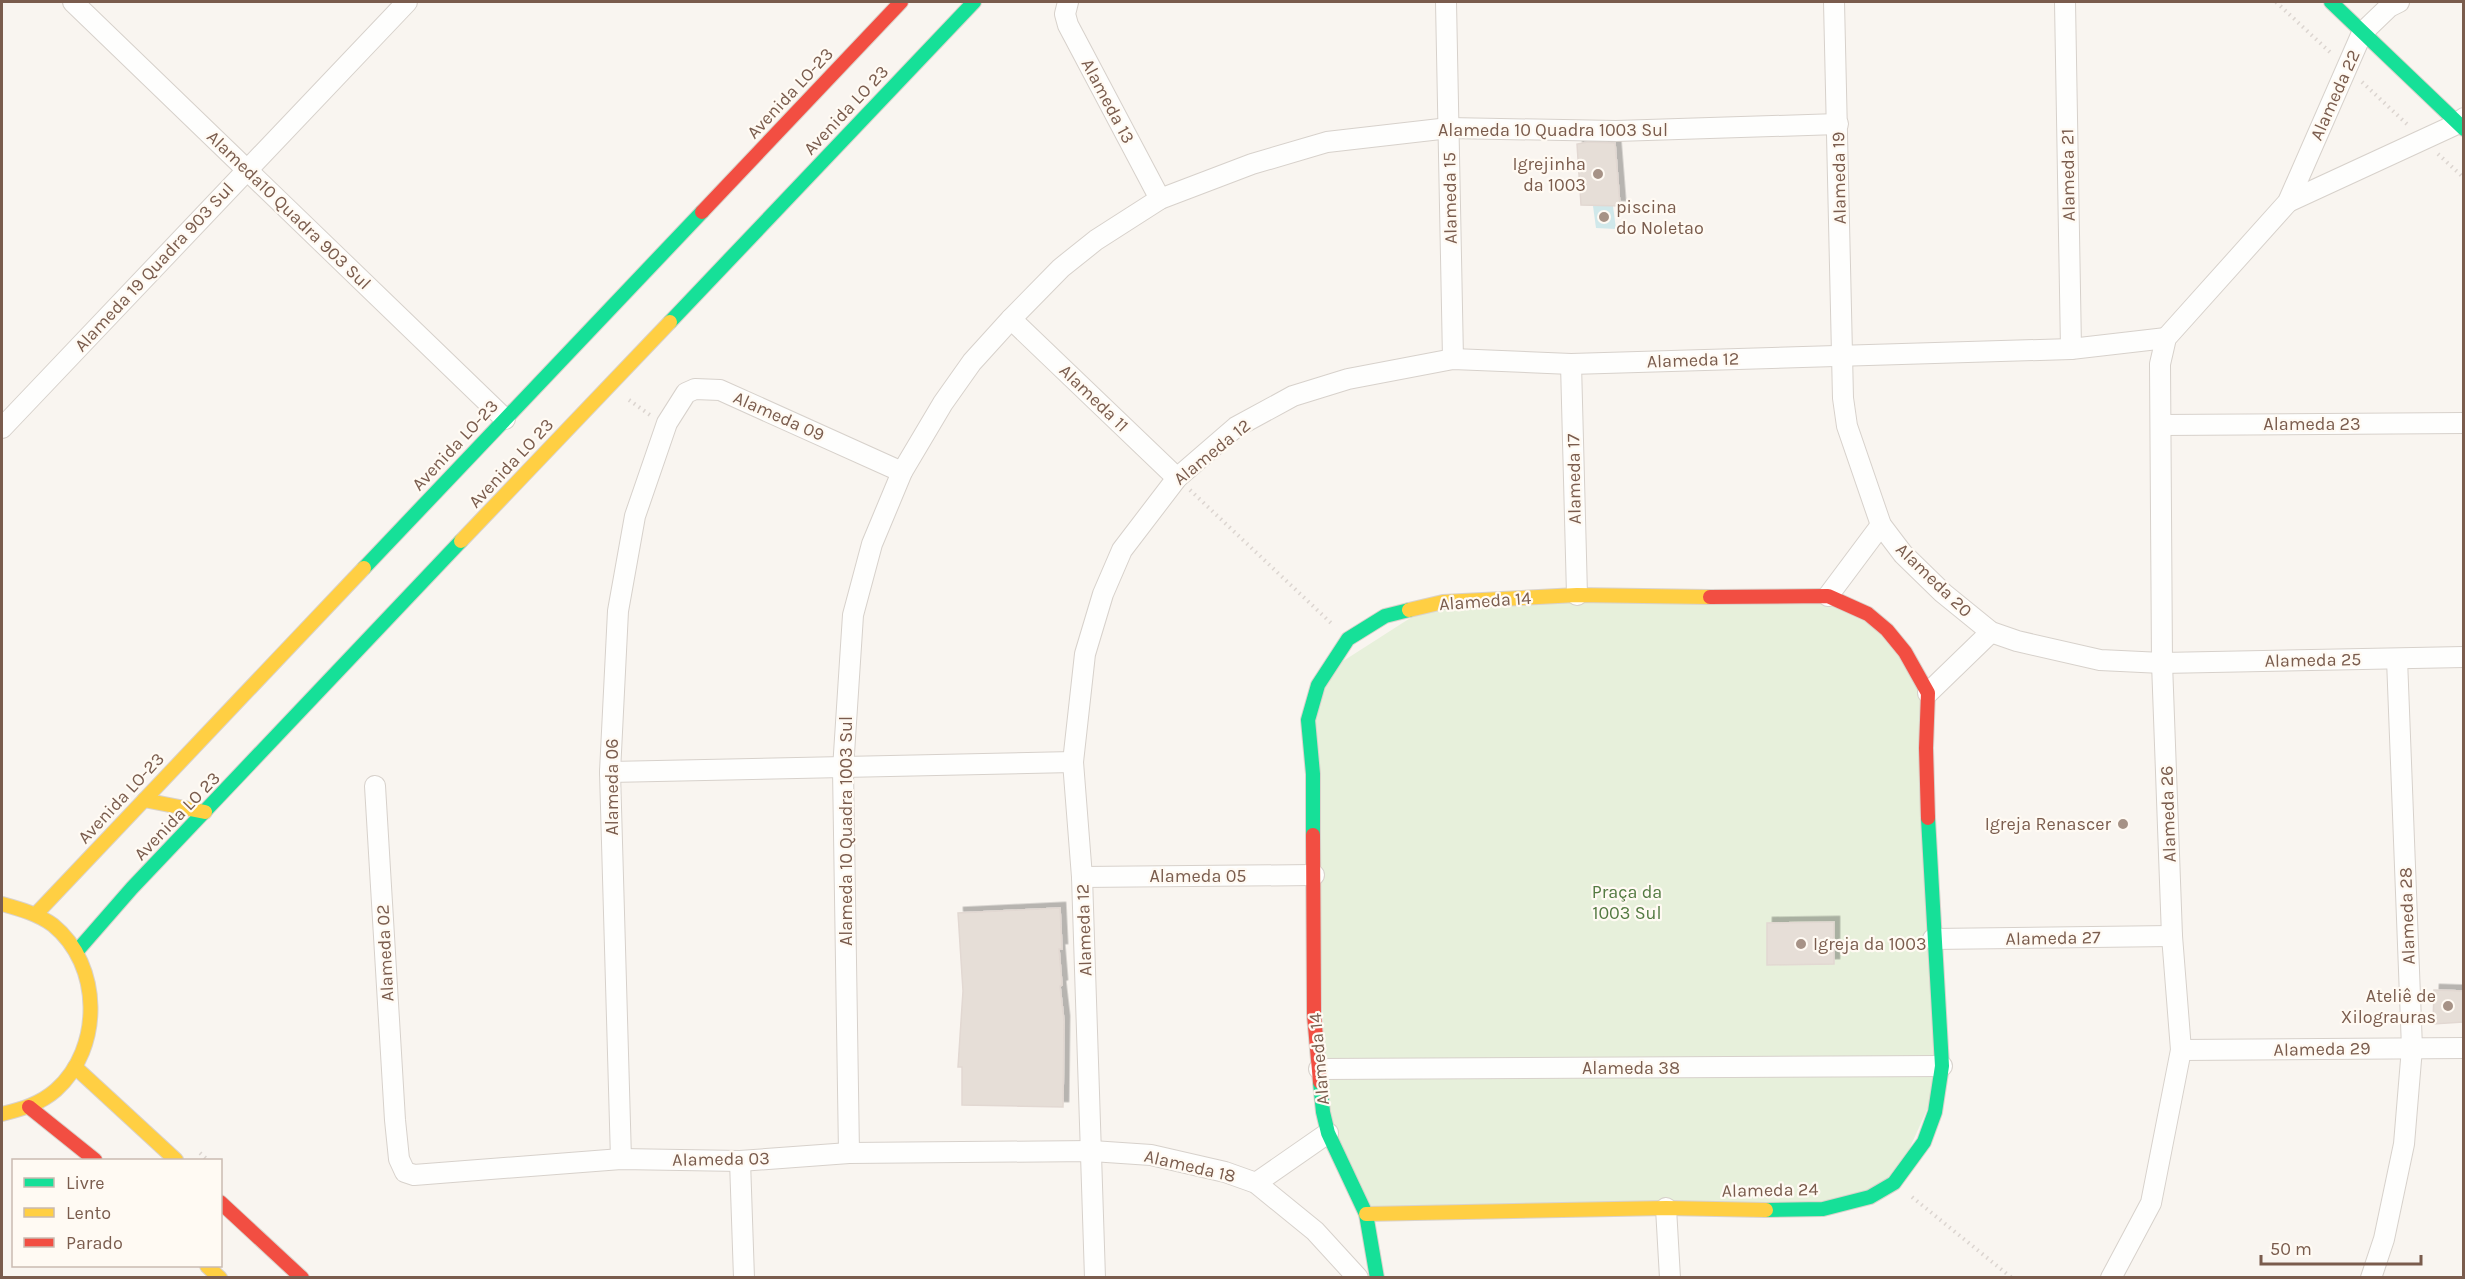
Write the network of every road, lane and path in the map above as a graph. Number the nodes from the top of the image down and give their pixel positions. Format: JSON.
{"nodes":[{"id":1,"x":73,"y":2,"type":"edge"},
{"id":2,"x":406,"y":2,"type":"edge"},
{"id":3,"x":901,"y":2,"type":"edge"},
{"id":4,"x":974,"y":2,"type":"edge"},
{"id":5,"x":1068,"y":2,"type":"edge"},
{"id":6,"x":1446,"y":2,"type":"edge"},
{"id":7,"x":1834,"y":2,"type":"edge"},
{"id":8,"x":2065,"y":2,"type":"edge"},
{"id":9,"x":2276,"y":2,"type":"edge"},
{"id":10,"x":2331,"y":2,"type":"edge"},
{"id":11,"x":2399,"y":2,"type":"edge"},
{"id":12,"x":2362,"y":33,"type":"junction"},
{"id":13,"x":2347,"y":68,"type":"junction"},
{"id":14,"x":1838,"y":124,"type":"junction"},
{"id":15,"x":2461,"y":124,"type":"edge"},
{"id":16,"x":1449,"y":128,"type":"junction"},
{"id":17,"x":2422,"y":140,"type":"junction"},
{"id":18,"x":247,"y":170,"type":"junction"},
{"id":19,"x":2463,"y":178,"type":"edge"},
{"id":20,"x":1160,"y":199,"type":"junction"},
{"id":21,"x":2288,"y":202,"type":"junction"},
{"id":22,"x":1011,"y":319,"type":"junction"},
{"id":23,"x":2166,"y":338,"type":"junction"},
{"id":24,"x":2071,"y":349,"type":"junction"},
{"id":25,"x":1843,"y":355,"type":"junction"},
{"id":26,"x":1453,"y":359,"type":"junction"},
{"id":27,"x":1571,"y":364,"type":"junction"},
{"id":28,"x":610,"y":385,"type":"junction"},
{"id":29,"x":505,"y":419,"type":"junction"},
{"id":30,"x":667,"y":423,"type":"junction"},
{"id":31,"x":2463,"y":423,"type":"edge"},
{"id":32,"x":2161,"y":425,"type":"junction"},
{"id":33,"x":2,"y":428,"type":"edge"},
{"id":34,"x":902,"y":472,"type":"junction"},
{"id":35,"x":1177,"y":478,"type":"junction"},
{"id":36,"x":1881,"y":525,"type":"junction"},
{"id":37,"x":1577,"y":595,"type":"junction"},
{"id":38,"x":1828,"y":596,"type":"junction"},
{"id":39,"x":1991,"y":632,"type":"junction"},
{"id":40,"x":1348,"y":639,"type":"junction"},
{"id":41,"x":2463,"y":657,"type":"edge"},
{"id":42,"x":2397,"y":659,"type":"junction"},
{"id":43,"x":2162,"y":663,"type":"junction"},
{"id":44,"x":1928,"y":693,"type":"junction"},
{"id":45,"x":1073,"y":762,"type":"junction"},
{"id":46,"x":843,"y":769,"type":"junction"},
{"id":47,"x":610,"y":772,"type":"junction"},
{"id":48,"x":375,"y":786,"type":"dead end"},
{"id":49,"x":144,"y":800,"type":"junction"},
{"id":50,"x":205,"y":812,"type":"junction"},
{"id":51,"x":1314,"y":875,"type":"junction"},
{"id":52,"x":1083,"y":877,"type":"junction"},
{"id":53,"x":2,"y":904,"type":"edge"},
{"id":54,"x":36,"y":914,"type":"junction"},
{"id":55,"x":2172,"y":936,"type":"junction"},
{"id":56,"x":1933,"y":939,"type":"junction"},
{"id":57,"x":77,"y":951,"type":"junction"},
{"id":58,"x":2412,"y":1048,"type":"junction"},
{"id":59,"x":2463,"y":1048,"type":"edge"},
{"id":60,"x":2181,"y":1050,"type":"junction"},
{"id":61,"x":1942,"y":1066,"type":"junction"},
{"id":62,"x":75,"y":1068,"type":"junction"},
{"id":63,"x":1319,"y":1069,"type":"junction"},
{"id":64,"x":29,"y":1107,"type":"junction"},
{"id":65,"x":2,"y":1114,"type":"edge"},
{"id":66,"x":395,"y":1120,"type":"joint"},
{"id":67,"x":1328,"y":1133,"type":"junction"},
{"id":68,"x":192,"y":1145,"type":"dead end"},
{"id":69,"x":1092,"y":1151,"type":"junction"},
{"id":70,"x":849,"y":1153,"type":"junction"},
{"id":71,"x":93,"y":1159,"type":"edge"},
{"id":72,"x":174,"y":1159,"type":"edge"},
{"id":73,"x":206,"y":1159,"type":"edge"},
{"id":74,"x":621,"y":1159,"type":"junction"},
{"id":75,"x":740,"y":1161,"type":"junction"},
{"id":76,"x":1256,"y":1182,"type":"junction"},
{"id":77,"x":1894,"y":1183,"type":"junction"},
{"id":78,"x":222,"y":1204,"type":"edge"},
{"id":79,"x":1666,"y":1208,"type":"junction"},
{"id":80,"x":1366,"y":1215,"type":"junction"},
{"id":81,"x":208,"y":1267,"type":"edge"},
{"id":82,"x":220,"y":1278,"type":"edge"},
{"id":83,"x":302,"y":1278,"type":"edge"},
{"id":84,"x":744,"y":1278,"type":"edge"},
{"id":85,"x":1095,"y":1278,"type":"edge"},
{"id":86,"x":1358,"y":1278,"type":"edge"},
{"id":87,"x":1377,"y":1278,"type":"edge"},
{"id":88,"x":1670,"y":1278,"type":"edge"},
{"id":89,"x":2012,"y":1278,"type":"edge"},
{"id":90,"x":2111,"y":1278,"type":"edge"},
{"id":91,"x":2371,"y":1278,"type":"edge"}],
"edges":[{"from":1,"to":18,"type":"street","name":"Alameda10 Quadra 903 Sul"},
{"from":2,"to":18,"type":"street","name":"Alameda 19 Quadra 903 Sul"},
{"from":3,"to":29,"type":"street","name":"Avenida LO-23"},
{"from":4,"to":28,"type":"street","name":"Avenida LO 23"},
{"from":5,"to":20,"type":"street","name":"Alameda 13"},
{"from":6,"to":16,"type":"street","name":"Alameda 15"},
{"from":7,"to":14,"type":"street","name":"Alameda 19"},
{"from":8,"to":24,"type":"street","name":"Alameda 21"},
{"from":9,"to":13,"type":"path"},
{"from":10,"to":12,"type":"street"},
{"from":11,"to":12,"type":"street","name":"Alameda 22"},
{"from":12,"to":13,"type":"street","name":"Alameda 22"},
{"from":12,"to":15,"type":"street"},
{"from":13,"to":17,"type":"path"},
{"from":13,"to":21,"type":"street","name":"Alameda 22"},
{"from":14,"to":16,"type":"street","name":"Alameda 10 Quadra 1003 Sul"},
{"from":14,"to":25,"type":"street","name":"Alameda 19"},
{"from":15,"to":17,"type":"street","name":"Alameda 22"},
{"from":16,"to":20,"type":"street","name":"Alameda 10 Quadra 1003 Sul"},
{"from":16,"to":26,"type":"street","name":"Alameda 15"},
{"from":17,"to":19,"type":"path"},
{"from":17,"to":21,"type":"street","name":"Alameda 22"},
{"from":18,"to":29,"type":"street","name":"Alameda10 Quadra 903 Sul"},
{"from":18,"to":33,"type":"street","name":"Alameda 19 Quadra 903 Sul"},
{"from":20,"to":22,"type":"street","name":"Alameda 10 Quadra 1003 Sul"},
{"from":21,"to":23,"type":"street","name":"Alameda 22"},
{"from":22,"to":34,"type":"street","name":"Alameda 10 Quadra 1003 Sul"},
{"from":22,"to":35,"type":"street","name":"Alameda 11"},
{"from":23,"to":24,"type":"street","name":"Alameda 12"},
{"from":23,"to":32,"type":"street","name":"Alameda 26"},
{"from":24,"to":25,"type":"street","name":"Alameda 12"},
{"from":25,"to":27,"type":"street","name":"Alameda 12"},
{"from":25,"to":36,"type":"street","name":"Alameda 20"},
{"from":26,"to":27,"type":"street","name":"Alameda 12"},
{"from":26,"to":35,"type":"street","name":"Alameda 12"},
{"from":27,"to":37,"type":"street","name":"Alameda 17"},
{"from":28,"to":30,"type":"path"},
{"from":28,"to":50,"type":"street","name":"Avenida LO 23"},
{"from":29,"to":49,"type":"street","name":"Avenida LO-23"},
{"from":30,"to":34,"type":"street","name":"Alameda 09"},
{"from":30,"to":47,"type":"street","name":"Alameda 06"},
{"from":31,"to":32,"type":"street","name":"Alameda 23"},
{"from":32,"to":43,"type":"street","name":"Alameda 26"},
{"from":34,"to":46,"type":"street","name":"Alameda 10 Quadra 1003 Sul"},
{"from":35,"to":40,"type":"path"},
{"from":35,"to":45,"type":"street","name":"Alameda 12"},
{"from":36,"to":38,"type":"street"},
{"from":36,"to":39,"type":"street","name":"Alameda 20"},
{"from":37,"to":38,"type":"street","name":"Alameda 14"},
{"from":37,"to":40,"type":"street","name":"Alameda 14"},
{"from":38,"to":44,"type":"street","name":"Alameda 14"},
{"from":39,"to":43,"type":"street","name":"Alameda 20"},
{"from":39,"to":44,"type":"street"},
{"from":40,"to":51,"type":"street","name":"Alameda 14"},
{"from":41,"to":42,"type":"street","name":"Alameda 25"},
{"from":42,"to":43,"type":"street","name":"Alameda 25"},
{"from":42,"to":58,"type":"street","name":"Alameda 28"},
{"from":43,"to":55,"type":"street","name":"Alameda 26"},
{"from":44,"to":56,"type":"street","name":"Alameda 24"},
{"from":45,"to":46,"type":"street"},
{"from":45,"to":52,"type":"street","name":"Alameda 12"},
{"from":46,"to":47,"type":"street"},
{"from":46,"to":70,"type":"street","name":"Alameda 10 Quadra 1003 Sul"},
{"from":47,"to":74,"type":"street","name":"Alameda 06"},
{"from":48,"to":66,"type":"street","name":"Alameda 02"},
{"from":49,"to":50,"type":"street"},
{"from":49,"to":54,"type":"street","name":"Avenida LO-23"},
{"from":50,"to":57,"type":"street","name":"Avenida LO 23"},
{"from":51,"to":52,"type":"street","name":"Alameda 05"},
{"from":51,"to":63,"type":"street","name":"Alameda 14"},
{"from":52,"to":69,"type":"street","name":"Alameda 12"},
{"from":53,"to":54,"type":"street"},
{"from":54,"to":57,"type":"street"},
{"from":55,"to":56,"type":"street","name":"Alameda 27"},
{"from":55,"to":60,"type":"street","name":"Alameda 26"},
{"from":56,"to":61,"type":"street","name":"Alameda 24"},
{"from":57,"to":62,"type":"street"},
{"from":58,"to":59,"type":"street","name":"Alameda 29"},
{"from":58,"to":60,"type":"street","name":"Alameda 29"},
{"from":58,"to":91,"type":"street","name":"Alameda 28"},
{"from":60,"to":90,"type":"street","name":"Alameda 26"},
{"from":61,"to":63,"type":"street","name":"Alameda 38"},
{"from":61,"to":77,"type":"street","name":"Alameda 24"},
{"from":62,"to":64,"type":"street"},
{"from":62,"to":72,"type":"street"},
{"from":63,"to":67,"type":"street","name":"Alameda 14"},
{"from":64,"to":65,"type":"street"},
{"from":64,"to":71,"type":"street"},
{"from":66,"to":74,"type":"street","name":"Alameda 03"},
{"from":67,"to":76,"type":"street"},
{"from":67,"to":80,"type":"street","name":"Alameda 14"},
{"from":68,"to":73,"type":"path"},
{"from":69,"to":70,"type":"street","name":"Alameda 03"},
{"from":69,"to":76,"type":"street","name":"Alameda 18"},
{"from":69,"to":85,"type":"street","name":"Alameda 12"},
{"from":70,"to":75,"type":"street","name":"Alameda 03"},
{"from":74,"to":75,"type":"street","name":"Alameda 03"},
{"from":75,"to":84,"type":"street"},
{"from":76,"to":86,"type":"street","name":"Alameda 18"},
{"from":77,"to":79,"type":"street","name":"Alameda 24"},
{"from":77,"to":89,"type":"path"},
{"from":78,"to":83,"type":"street"},
{"from":79,"to":80,"type":"street","name":"Alameda 24"},
{"from":79,"to":88,"type":"street"},
{"from":80,"to":87,"type":"street"},
{"from":81,"to":82,"type":"street"}]}
